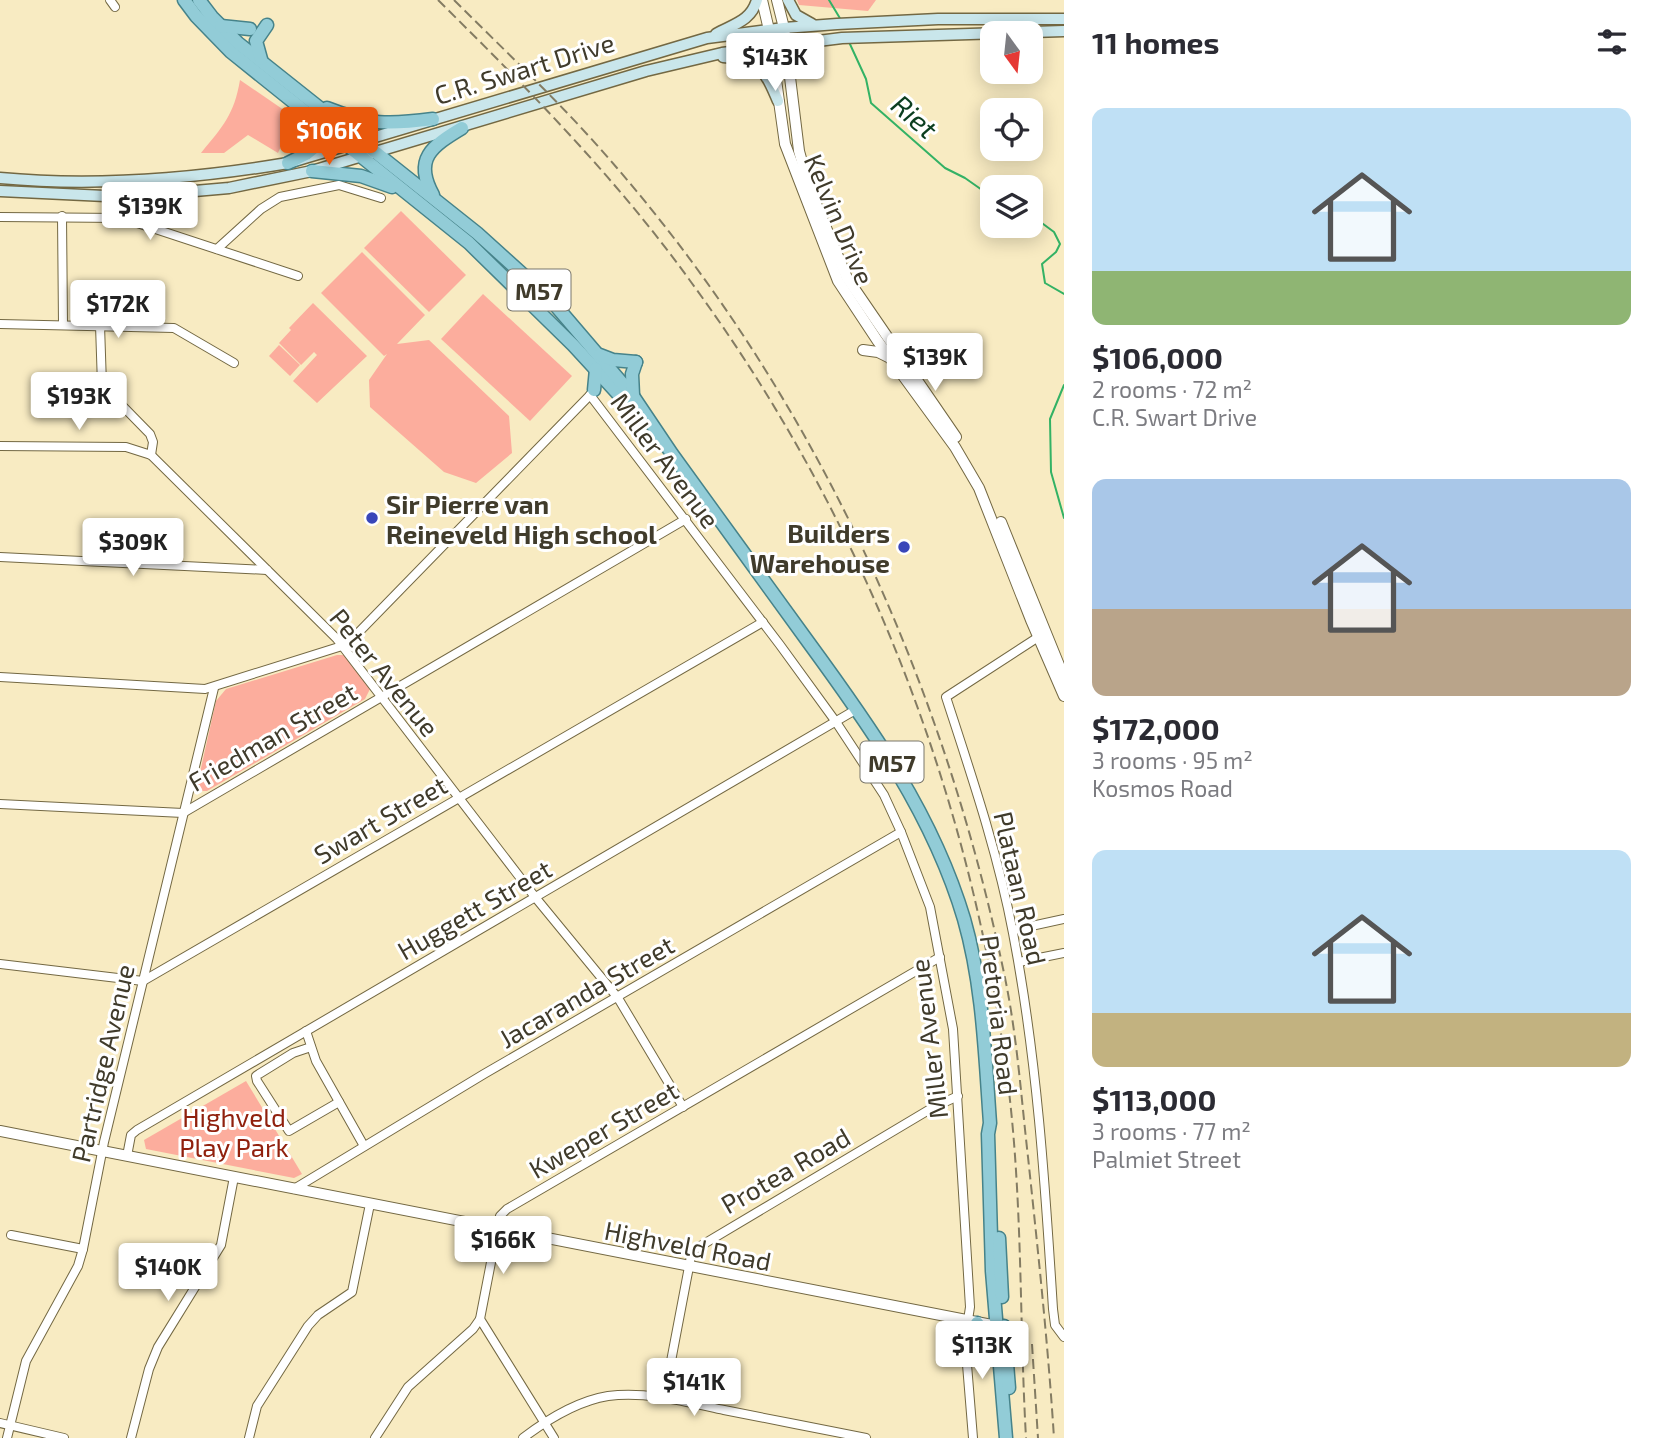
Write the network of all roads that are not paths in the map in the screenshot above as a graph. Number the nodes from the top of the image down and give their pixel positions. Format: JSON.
{"nodes":[{"id":1,"x":184,"y":0,"type":"edge"},
{"id":2,"x":199,"y":0,"type":"edge"},
{"id":3,"x":760,"y":0,"type":"edge"},
{"id":4,"x":777,"y":0,"type":"edge"},
{"id":5,"x":788,"y":0,"type":"edge"},
{"id":6,"x":1064,"y":19,"type":"edge"},
{"id":7,"x":267,"y":25,"type":"dead end"},
{"id":8,"x":816,"y":25,"type":"junction"},
{"id":9,"x":221,"y":26,"type":"junction"},
{"id":10,"x":784,"y":28,"type":"junction"},
{"id":11,"x":250,"y":29,"type":"dead end"},
{"id":12,"x":769,"y":30,"type":"junction"},
{"id":13,"x":1064,"y":31,"type":"edge"},
{"id":14,"x":707,"y":38,"type":"junction"},
{"id":15,"x":786,"y":44,"type":"junction"},
{"id":16,"x":772,"y":46,"type":"junction"},
{"id":17,"x":691,"y":59,"type":"junction"},
{"id":18,"x":263,"y":62,"type":"junction"},
{"id":19,"x":311,"y":101,"type":"junction"},
{"id":20,"x":778,"y":101,"type":"junction"},
{"id":21,"x":312,"y":117,"type":"junction"},
{"id":22,"x":433,"y":119,"type":"junction"},
{"id":23,"x":462,"y":128,"type":"junction"},
{"id":24,"x":362,"y":141,"type":"junction"},
{"id":25,"x":347,"y":145,"type":"junction"},
{"id":26,"x":377,"y":153,"type":"junction"},
{"id":27,"x":363,"y":157,"type":"junction"},
{"id":28,"x":288,"y":163,"type":"junction"},
{"id":29,"x":312,"y":171,"type":"junction"},
{"id":30,"x":0,"y":178,"type":"edge"},
{"id":31,"x":0,"y":191,"type":"edge"},
{"id":32,"x":402,"y":191,"type":"junction"},
{"id":33,"x":381,"y":198,"type":"dead end"},
{"id":34,"x":436,"y":201,"type":"junction"},
{"id":35,"x":0,"y":216,"type":"edge"},
{"id":36,"x":62,"y":216,"type":"junction"},
{"id":37,"x":217,"y":249,"type":"junction"},
{"id":38,"x":298,"y":276,"type":"dead end"},
{"id":39,"x":0,"y":324,"type":"edge"},
{"id":40,"x":63,"y":324,"type":"junction"},
{"id":41,"x":100,"y":325,"type":"junction"},
{"id":42,"x":863,"y":350,"type":"dead end"},
{"id":43,"x":600,"y":355,"type":"junction"},
{"id":44,"x":890,"y":358,"type":"junction"},
{"id":45,"x":234,"y":363,"type":"dead end"},
{"id":46,"x":605,"y":374,"type":"junction"},
{"id":47,"x":592,"y":393,"type":"junction"},
{"id":48,"x":633,"y":396,"type":"junction"},
{"id":49,"x":0,"y":446,"type":"edge"},
{"id":50,"x":672,"y":454,"type":"junction"},
{"id":51,"x":151,"y":455,"type":"junction"},
{"id":52,"x":686,"y":519,"type":"junction"},
{"id":53,"x":0,"y":556,"type":"edge"},
{"id":54,"x":267,"y":570,"type":"junction"},
{"id":55,"x":763,"y":622,"type":"junction"},
{"id":56,"x":1042,"y":635,"type":"junction"},
{"id":57,"x":342,"y":646,"type":"junction"},
{"id":58,"x":0,"y":677,"type":"edge"},
{"id":59,"x":1064,"y":684,"type":"edge"},
{"id":60,"x":214,"y":688,"type":"junction"},
{"id":61,"x":382,"y":696,"type":"junction"},
{"id":62,"x":1064,"y":696,"type":"edge"},
{"id":63,"x":857,"y":709,"type":"junction"},
{"id":64,"x":836,"y":722,"type":"junction"},
{"id":65,"x":458,"y":798,"type":"junction"},
{"id":66,"x":0,"y":804,"type":"edge"},
{"id":67,"x":183,"y":813,"type":"junction"},
{"id":68,"x":901,"y":832,"type":"junction"},
{"id":69,"x":535,"y":897,"type":"junction"},
{"id":70,"x":1064,"y":919,"type":"edge"},
{"id":71,"x":1013,"y":930,"type":"junction"},
{"id":72,"x":1064,"y":953,"type":"edge"},
{"id":73,"x":940,"y":957,"type":"junction"},
{"id":74,"x":1019,"y":962,"type":"junction"},
{"id":75,"x":0,"y":964,"type":"edge"},
{"id":76,"x":143,"y":981,"type":"junction"},
{"id":77,"x":618,"y":998,"type":"junction"},
{"id":78,"x":306,"y":1031,"type":"junction"},
{"id":79,"x":311,"y":1046,"type":"junction"},
{"id":80,"x":958,"y":1096,"type":"junction"},
{"id":81,"x":339,"y":1102,"type":"junction"},
{"id":82,"x":683,"y":1107,"type":"junction"},
{"id":83,"x":989,"y":1123,"type":"junction"},
{"id":84,"x":0,"y":1131,"type":"edge"},
{"id":85,"x":364,"y":1146,"type":"junction"},
{"id":86,"x":102,"y":1151,"type":"junction"},
{"id":87,"x":127,"y":1156,"type":"junction"},
{"id":88,"x":234,"y":1177,"type":"junction"},
{"id":89,"x":294,"y":1189,"type":"junction"},
{"id":90,"x":370,"y":1204,"type":"junction"},
{"id":91,"x":496,"y":1228,"type":"junction"},
{"id":92,"x":11,"y":1236,"type":"dead end"},
{"id":93,"x":83,"y":1249,"type":"junction"},
{"id":94,"x":689,"y":1266,"type":"junction"},
{"id":95,"x":995,"y":1307,"type":"junction"},
{"id":96,"x":480,"y":1319,"type":"junction"},
{"id":97,"x":976,"y":1323,"type":"junction"},
{"id":98,"x":1000,"y":1327,"type":"junction"},
{"id":99,"x":1063,"y":1336,"type":"edge"},
{"id":100,"x":997,"y":1351,"type":"junction"},
{"id":101,"x":664,"y":1398,"type":"junction"},
{"id":102,"x":544,"y":1422,"type":"junction"},
{"id":103,"x":0,"y":1423,"type":"edge"},
{"id":104,"x":10,"y":1425,"type":"junction"},
{"id":105,"x":7,"y":1438,"type":"edge"},
{"id":106,"x":64,"y":1438,"type":"edge"},
{"id":107,"x":131,"y":1438,"type":"edge"},
{"id":108,"x":249,"y":1438,"type":"edge"},
{"id":109,"x":374,"y":1438,"type":"edge"},
{"id":110,"x":523,"y":1438,"type":"edge"},
{"id":111,"x":554,"y":1438,"type":"edge"},
{"id":112,"x":866,"y":1438,"type":"edge"},
{"id":113,"x":973,"y":1438,"type":"edge"},
{"id":114,"x":1006,"y":1438,"type":"edge"},
{"id":115,"x":1013,"y":1438,"type":"edge"}],
"edges":[{"from":1,"to":21,"type":"main road","name":"Pretoria Road","number":"M57"},
{"from":2,"to":9,"type":"main road","name":"Pretoria Road","number":"M57"},
{"from":3,"to":12,"type":"street","name":"Kelvin Drive"},
{"from":3,"to":14,"type":"main road"},
{"from":4,"to":10,"type":"street","name":"Kelvin Drive"},
{"from":5,"to":8,"type":"main road"},
{"from":6,"to":8,"type":"main road","name":"C.R. Swart Drive"},
{"from":7,"to":18,"type":"main road"},
{"from":8,"to":10,"type":"main road","name":"C.R. Swart Drive"},
{"from":9,"to":11,"type":"main road"},
{"from":9,"to":18,"type":"main road","name":"Pretoria Road","number":"M57"},
{"from":10,"to":12,"type":"main road","name":"C.R. Swart Drive"},
{"from":10,"to":15,"type":"street","name":"Kelvin Drive"},
{"from":12,"to":14,"type":"main road","name":"C.R. Swart Drive"},
{"from":12,"to":16,"type":"street","name":"Kelvin Drive"},
{"from":13,"to":15,"type":"main road","name":"C.R. Swart Drive"},
{"from":14,"to":22,"type":"main road","name":"C.R. Swart Drive"},
{"from":15,"to":16,"type":"main road","name":"C.R. Swart Drive"},
{"from":15,"to":56,"type":"street","name":"Kelvin Drive"},
{"from":16,"to":17,"type":"main road","name":"C.R. Swart Drive"},
{"from":16,"to":20,"type":"street","name":"Kelvin Drive"},
{"from":17,"to":20,"type":"main road"},
{"from":17,"to":23,"type":"main road","name":"C.R. Swart Drive"},
{"from":18,"to":19,"type":"main road","name":"Pretoria Road","number":"M57"},
{"from":19,"to":22,"type":"main road"},
{"from":19,"to":24,"type":"main road","name":"Pretoria Road","number":"M57"},
{"from":20,"to":44,"type":"street","name":"Kelvin Drive"},
{"from":21,"to":25,"type":"main road","name":"Pretoria Road","number":"M57"},
{"from":21,"to":28,"type":"main road"},
{"from":22,"to":24,"type":"main road","name":"C.R. Swart Drive"},
{"from":23,"to":26,"type":"main road","name":"C.R. Swart Drive"},
{"from":23,"to":34,"type":"main road"},
{"from":24,"to":25,"type":"main road","name":"C.R. Swart Drive"},
{"from":24,"to":26,"type":"main road","name":"Pretoria Road","number":"M57"},
{"from":25,"to":27,"type":"main road","name":"Pretoria Road","number":"M57"},
{"from":25,"to":28,"type":"main road","name":"C.R. Swart Drive"},
{"from":26,"to":27,"type":"main road","name":"C.R. Swart Drive"},
{"from":26,"to":34,"type":"main road","name":"Pretoria Road","number":"M57"},
{"from":27,"to":29,"type":"main road","name":"C.R. Swart Drive"},
{"from":27,"to":32,"type":"main road","name":"Pretoria Road","number":"M57"},
{"from":28,"to":30,"type":"main road","name":"C.R. Swart Drive"},
{"from":29,"to":31,"type":"main road","name":"C.R. Swart Drive"},
{"from":29,"to":32,"type":"main road"},
{"from":32,"to":46,"type":"main road","name":"Pretoria Road","number":"M57"},
{"from":33,"to":37,"type":"street"},
{"from":34,"to":43,"type":"main road","name":"Pretoria Road","number":"M57"},
{"from":35,"to":36,"type":"street"},
{"from":36,"to":37,"type":"street"},
{"from":36,"to":40,"type":"street"},
{"from":37,"to":38,"type":"street"},
{"from":39,"to":40,"type":"street"},
{"from":40,"to":41,"type":"street"},
{"from":41,"to":45,"type":"street"},
{"from":41,"to":51,"type":"street"},
{"from":42,"to":44,"type":"street"},
{"from":43,"to":46,"type":"main road","name":"Pretoria Road","number":"M57"},
{"from":43,"to":48,"type":"main road"},
{"from":44,"to":56,"type":"street","name":"Kelvin Drive"},
{"from":46,"to":47,"type":"main road"},
{"from":46,"to":48,"type":"main road","name":"Pretoria Road","number":"M57"},
{"from":46,"to":50,"type":"main road","name":"Pretoria Road","number":"M57"},
{"from":47,"to":52,"type":"street","name":"Miller Avenue","number":"M57"},
{"from":47,"to":57,"type":"street"},
{"from":48,"to":50,"type":"main road","name":"Pretoria Road","number":"M57"},
{"from":49,"to":51,"type":"street"},
{"from":50,"to":63,"type":"main road","name":"Pretoria Road","number":"M57"},
{"from":51,"to":54,"type":"street","name":"Peter Avenue"},
{"from":52,"to":55,"type":"street","name":"Miller Avenue","number":"M57"},
{"from":52,"to":61,"type":"street","name":"Friedman Street"},
{"from":53,"to":54,"type":"street"},
{"from":54,"to":57,"type":"street","name":"Peter Avenue"},
{"from":55,"to":64,"type":"street","name":"Miller Avenue","number":"M57"},
{"from":55,"to":65,"type":"street","name":"Swart Street"},
{"from":56,"to":59,"type":"street","name":"Kelvin Drive"},
{"from":56,"to":62,"type":"street","name":"Kelvin Drive"},
{"from":56,"to":71,"type":"street","name":"Plataan Road"},
{"from":57,"to":60,"type":"street"},
{"from":57,"to":61,"type":"street","name":"Peter Avenue"},
{"from":58,"to":60,"type":"street"},
{"from":60,"to":67,"type":"street","name":"Partridge Avenue"},
{"from":61,"to":65,"type":"street","name":"Peter Avenue"},
{"from":61,"to":67,"type":"street","name":"Friedman Street"},
{"from":63,"to":64,"type":"street","name":"Huggett Street"},
{"from":63,"to":83,"type":"main road","name":"Pretoria Road","number":"M57"},
{"from":64,"to":68,"type":"street","name":"Miller Avenue","number":"M57"},
{"from":64,"to":69,"type":"street","name":"Huggett Street"},
{"from":65,"to":69,"type":"street","name":"Peter Avenue"},
{"from":65,"to":76,"type":"street","name":"Swart Street"},
{"from":66,"to":67,"type":"street","name":"Friedman Street"},
{"from":67,"to":76,"type":"street","name":"Partridge Avenue"},
{"from":68,"to":73,"type":"street","name":"Miller Avenue","number":"M57"},
{"from":68,"to":77,"type":"street","name":"Jacaranda Street"},
{"from":69,"to":77,"type":"street","name":"Peter Avenue"},
{"from":69,"to":78,"type":"street","name":"Huggett Street"},
{"from":70,"to":71,"type":"street"},
{"from":71,"to":74,"type":"street","name":"Plataan Road"},
{"from":72,"to":74,"type":"street"},
{"from":73,"to":80,"type":"street","name":"Miller Avenue","number":"M57"},
{"from":73,"to":82,"type":"street","name":"Kweper Street"},
{"from":74,"to":99,"type":"street","name":"Plataan Road"},
{"from":75,"to":76,"type":"street"},
{"from":76,"to":86,"type":"street","name":"Partridge Avenue"},
{"from":77,"to":82,"type":"street","name":"Peter Avenue"},
{"from":77,"to":85,"type":"street","name":"Jacaranda Street"},
{"from":78,"to":79,"type":"street"},
{"from":78,"to":87,"type":"street","name":"Huggett Street"},
{"from":79,"to":81,"type":"street"},
{"from":79,"to":81,"type":"street"},
{"from":80,"to":94,"type":"street","name":"Protea Road"},
{"from":80,"to":97,"type":"street","name":"Miller Avenue","number":"M57"},
{"from":81,"to":85,"type":"street"},
{"from":82,"to":91,"type":"street","name":"Kweper Street"},
{"from":83,"to":95,"type":"main road","name":"Pretoria Road","number":"M57"},
{"from":83,"to":98,"type":"main road","name":"Pretoria Road","number":"M57"},
{"from":84,"to":86,"type":"street","name":"Highveld Road"},
{"from":85,"to":89,"type":"street","name":"Jacaranda Street"},
{"from":86,"to":87,"type":"street","name":"Highveld Road"},
{"from":86,"to":93,"type":"street","name":"Partridge Avenue"},
{"from":87,"to":88,"type":"street","name":"Highveld Road"},
{"from":88,"to":89,"type":"street","name":"Highveld Road"},
{"from":88,"to":107,"type":"street"},
{"from":89,"to":90,"type":"street","name":"Highveld Road"},
{"from":90,"to":91,"type":"street","name":"Highveld Road"},
{"from":90,"to":108,"type":"street"},
{"from":91,"to":94,"type":"street","name":"Highveld Road"},
{"from":91,"to":96,"type":"street"},
{"from":92,"to":93,"type":"street"},
{"from":93,"to":104,"type":"street","name":"Partridge Avenue"},
{"from":94,"to":97,"type":"street","name":"Highveld Road"},
{"from":94,"to":101,"type":"street","name":"Protea Road"},
{"from":95,"to":97,"type":"main road"},
{"from":95,"to":98,"type":"main road","name":"Pretoria Road","number":"M57"},
{"from":96,"to":102,"type":"street"},
{"from":96,"to":109,"type":"street"},
{"from":97,"to":98,"type":"street","name":"Highveld Road"},
{"from":97,"to":100,"type":"main road"},
{"from":97,"to":113,"type":"street","number":"M57"},
{"from":98,"to":100,"type":"main road","name":"Pretoria Road","number":"M57"},
{"from":98,"to":115,"type":"main road","name":"Pretoria Road","number":"M57"},
{"from":100,"to":114,"type":"main road","name":"Pretoria Road","number":"M57"},
{"from":101,"to":102,"type":"street"},
{"from":101,"to":112,"type":"street"},
{"from":102,"to":110,"type":"street"},
{"from":102,"to":111,"type":"street"},
{"from":103,"to":104,"type":"street"},
{"from":104,"to":105,"type":"street","name":"Partridge Avenue"},
{"from":104,"to":106,"type":"street"}]}
